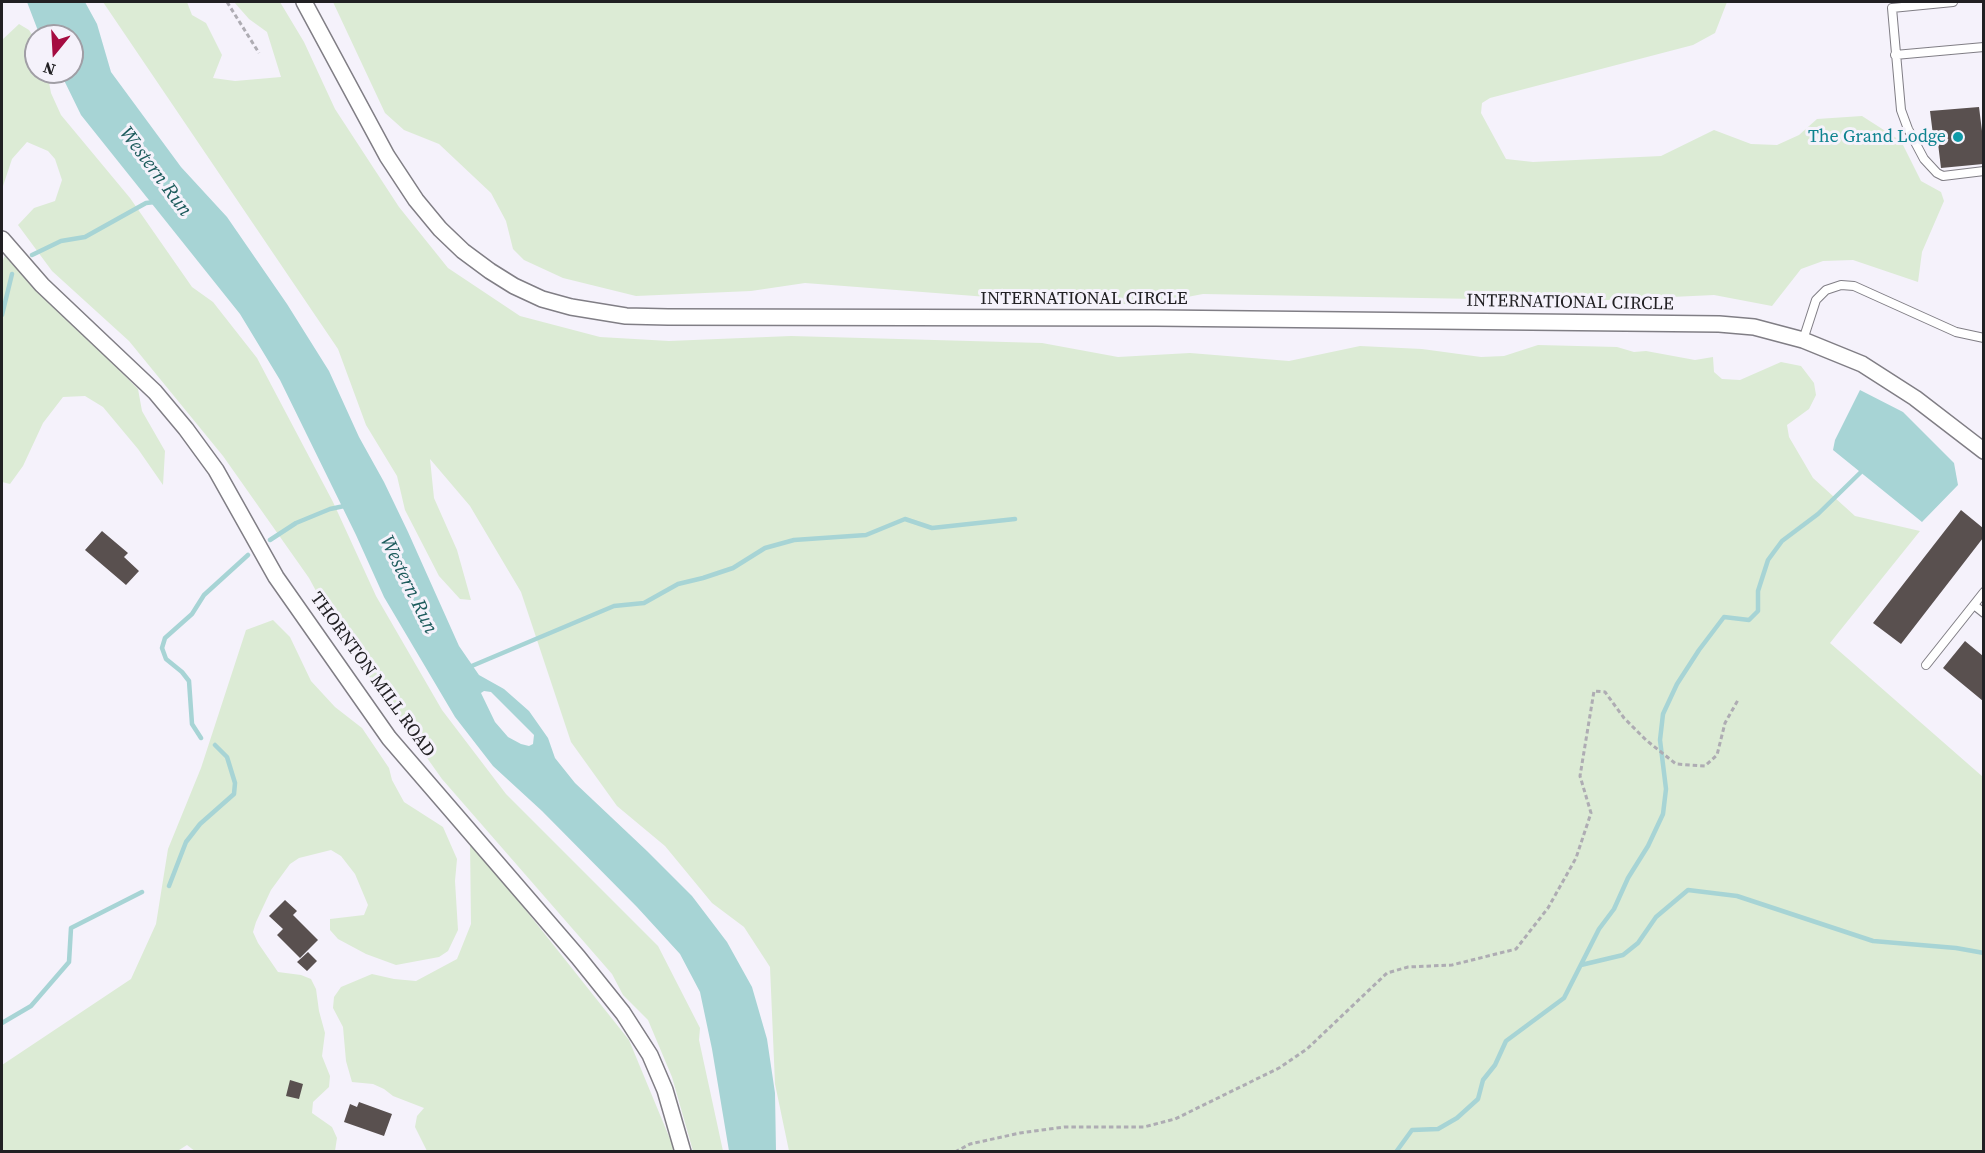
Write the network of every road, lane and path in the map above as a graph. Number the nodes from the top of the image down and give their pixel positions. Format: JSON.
{"nodes":[{"id":1,"x":227,"y":2,"type":"edge"},
{"id":2,"x":304,"y":2,"type":"edge"},
{"id":3,"x":1953,"y":2,"type":"edge"},
{"id":4,"x":1983,"y":47,"type":"edge"},
{"id":5,"x":259,"y":53,"type":"dead end"},
{"id":6,"x":1895,"y":55,"type":"junction"},
{"id":7,"x":1983,"y":171,"type":"edge"},
{"id":8,"x":2,"y":239,"type":"edge"},
{"id":9,"x":1983,"y":338,"type":"edge"},
{"id":10,"x":1803,"y":340,"type":"junction"},
{"id":11,"x":1983,"y":451,"type":"edge"},
{"id":12,"x":1983,"y":592,"type":"edge"},
{"id":13,"x":1974,"y":605,"type":"junction"},
{"id":14,"x":1983,"y":613,"type":"edge"},
{"id":15,"x":1926,"y":665,"type":"dead end"},
{"id":16,"x":1738,"y":700,"type":"dead end"},
{"id":17,"x":683,"y":1152,"type":"edge"},
{"id":18,"x":955,"y":1152,"type":"edge"}],
"edges":[{"from":1,"to":5,"type":"path"},
{"from":2,"to":10,"type":"street","name":"INTERNATIONAL CIRCLE"},
{"from":3,"to":6,"type":"lane"},
{"from":4,"to":6,"type":"lane"},
{"from":6,"to":7,"type":"lane"},
{"from":8,"to":17,"type":"street","name":"THORNTON MILL ROAD"},
{"from":9,"to":10,"type":"lane"},
{"from":10,"to":11,"type":"street","name":"INTERNATIONAL CIRCLE"},
{"from":12,"to":13,"type":"lane"},
{"from":13,"to":14,"type":"lane"},
{"from":13,"to":15,"type":"lane"},
{"from":16,"to":18,"type":"path"}]}
